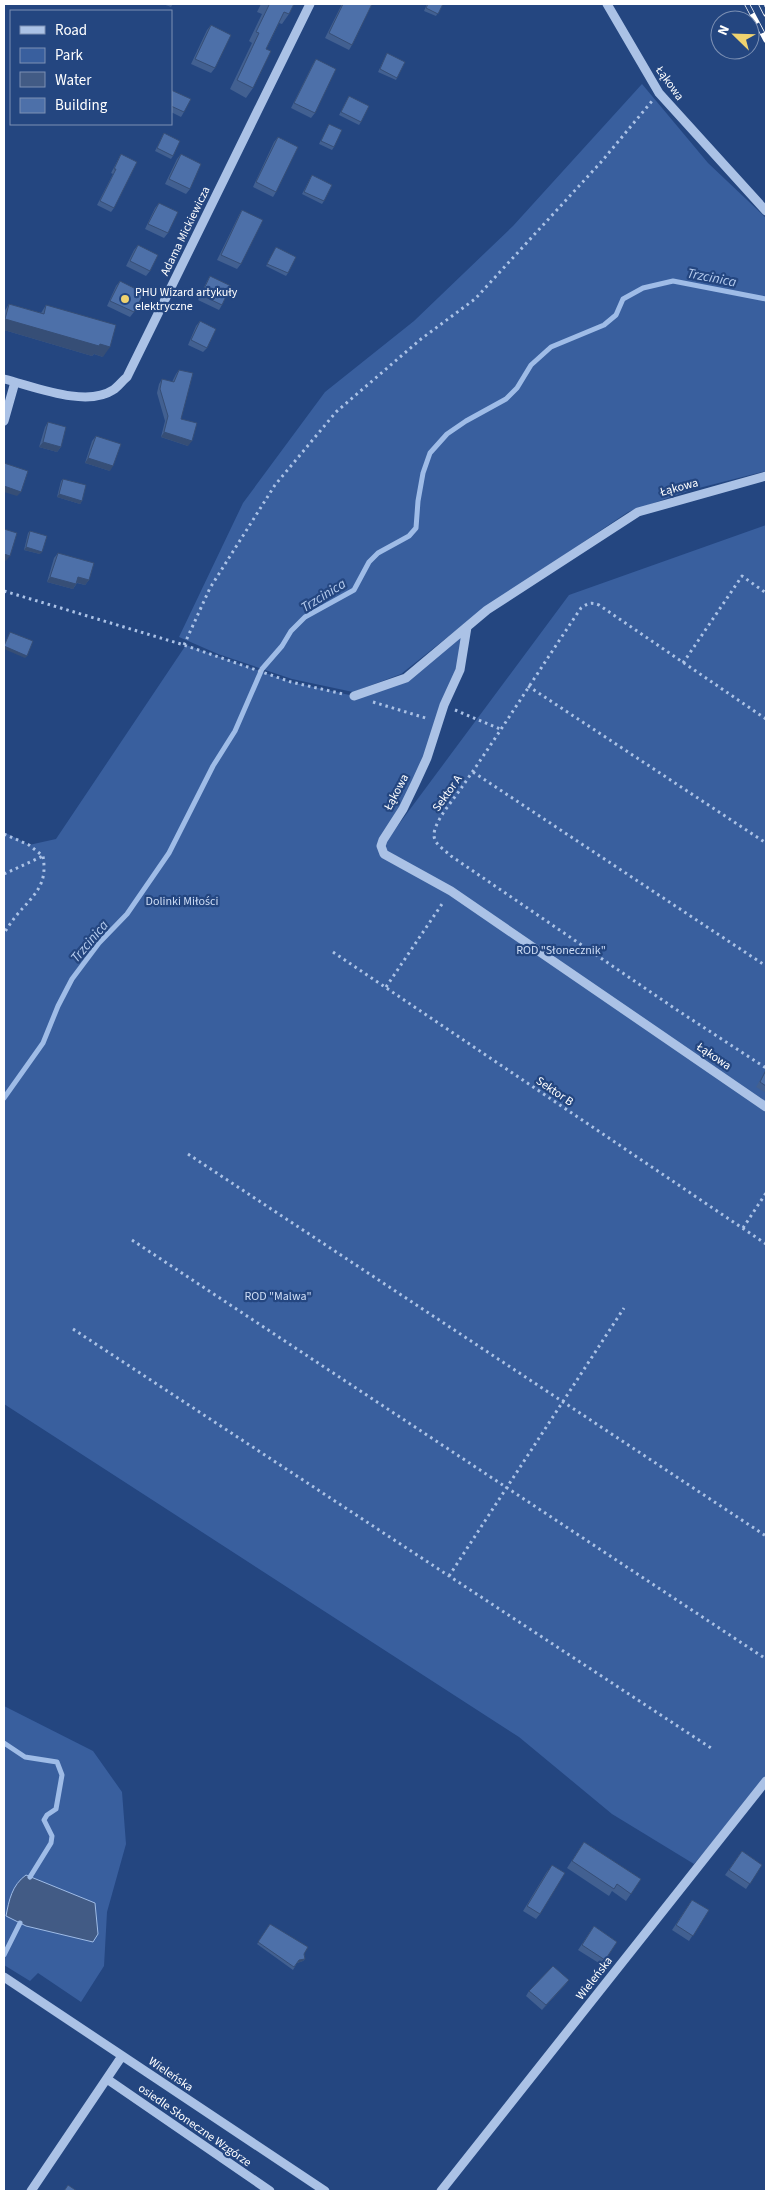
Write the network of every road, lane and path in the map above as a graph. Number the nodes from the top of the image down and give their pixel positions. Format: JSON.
{"nodes":[{"id":1,"x":310,"y":4,"type":"edge"},
{"id":2,"x":607,"y":4,"type":"edge"},
{"id":3,"x":659,"y":93,"type":"junction"},
{"id":4,"x":766,"y":211,"type":"edge"},
{"id":5,"x":4,"y":379,"type":"edge"},
{"id":6,"x":15,"y":382,"type":"junction"},
{"id":7,"x":4,"y":421,"type":"edge"},
{"id":8,"x":766,"y":476,"type":"edge"},
{"id":9,"x":4,"y":591,"type":"edge"},
{"id":10,"x":766,"y":593,"type":"edge"},
{"id":11,"x":467,"y":627,"type":"junction"},
{"id":12,"x":184,"y":645,"type":"junction"},
{"id":13,"x":683,"y":664,"type":"junction"},
{"id":14,"x":528,"y":686,"type":"junction"},
{"id":15,"x":354,"y":696,"type":"junction"},
{"id":16,"x":444,"y":705,"type":"junction"},
{"id":17,"x":766,"y":718,"type":"edge"},
{"id":18,"x":438,"y":722,"type":"junction"},
{"id":19,"x":500,"y":729,"type":"junction"},
{"id":20,"x":473,"y":772,"type":"junction"},
{"id":21,"x":4,"y":834,"type":"edge"},
{"id":22,"x":766,"y":843,"type":"edge"},
{"id":23,"x":44,"y":856,"type":"junction"},
{"id":24,"x":4,"y":874,"type":"edge"},
{"id":25,"x":451,"y":890,"type":"junction"},
{"id":26,"x":4,"y":933,"type":"edge"},
{"id":27,"x":333,"y":952,"type":"dead end"},
{"id":28,"x":766,"y":966,"type":"edge"},
{"id":29,"x":386,"y":988,"type":"junction"},
{"id":30,"x":766,"y":1068,"type":"edge"},
{"id":31,"x":766,"y":1107,"type":"edge"},
{"id":32,"x":188,"y":1154,"type":"dead end"},
{"id":33,"x":766,"y":1193,"type":"edge"},
{"id":34,"x":743,"y":1228,"type":"junction"},
{"id":35,"x":132,"y":1240,"type":"dead end"},
{"id":36,"x":766,"y":1244,"type":"edge"},
{"id":37,"x":624,"y":1308,"type":"dead end"},
{"id":38,"x":73,"y":1329,"type":"dead end"},
{"id":39,"x":563,"y":1402,"type":"junction"},
{"id":40,"x":506,"y":1488,"type":"junction"},
{"id":41,"x":766,"y":1536,"type":"edge"},
{"id":42,"x":449,"y":1576,"type":"junction"},
{"id":43,"x":766,"y":1659,"type":"edge"},
{"id":44,"x":712,"y":1748,"type":"dead end"},
{"id":45,"x":766,"y":1781,"type":"edge"},
{"id":46,"x":4,"y":1977,"type":"edge"},
{"id":47,"x":122,"y":2056,"type":"junction"},
{"id":48,"x":107,"y":2079,"type":"junction"},
{"id":49,"x":31,"y":2191,"type":"edge"},
{"id":50,"x":270,"y":2191,"type":"edge"},
{"id":51,"x":325,"y":2191,"type":"edge"},
{"id":52,"x":441,"y":2191,"type":"edge"}],
"edges":[{"from":1,"to":6,"type":"street","name":"Adama Mickiewicza"},
{"from":2,"to":3,"type":"street","name":"Łąkowa"},
{"from":3,"to":4,"type":"street","name":"Łąkowa"},
{"from":3,"to":12,"type":"path"},
{"from":5,"to":6,"type":"street","name":"Adama Mickiewicza"},
{"from":6,"to":7,"type":"street"},
{"from":8,"to":11,"type":"street","name":"Łąkowa"},
{"from":9,"to":12,"type":"path"},
{"from":10,"to":13,"type":"path"},
{"from":11,"to":15,"type":"street"},
{"from":11,"to":16,"type":"street","name":"Łąkowa"},
{"from":12,"to":15,"type":"path"},
{"from":13,"to":14,"type":"path","name":"Sektor A"},
{"from":13,"to":17,"type":"path","name":"Sektor A"},
{"from":14,"to":19,"type":"path","name":"Sektor A"},
{"from":14,"to":22,"type":"path"},
{"from":15,"to":18,"type":"path"},
{"from":16,"to":18,"type":"street","name":"Łąkowa"},
{"from":16,"to":19,"type":"path"},
{"from":18,"to":25,"type":"street","name":"Łąkowa"},
{"from":19,"to":20,"type":"path","name":"Sektor A"},
{"from":20,"to":28,"type":"path"},
{"from":20,"to":30,"type":"path","name":"Sektor A"},
{"from":21,"to":23,"type":"path"},
{"from":23,"to":24,"type":"path"},
{"from":23,"to":26,"type":"path"},
{"from":25,"to":29,"type":"path"},
{"from":25,"to":31,"type":"street","name":"Łąkowa"},
{"from":27,"to":29,"type":"path","name":"Sektor B"},
{"from":29,"to":34,"type":"path","name":"Sektor B"},
{"from":32,"to":39,"type":"path"},
{"from":33,"to":34,"type":"path"},
{"from":34,"to":36,"type":"path","name":"Sektor B"},
{"from":35,"to":40,"type":"path"},
{"from":37,"to":39,"type":"path"},
{"from":38,"to":42,"type":"path"},
{"from":39,"to":40,"type":"path"},
{"from":39,"to":41,"type":"path"},
{"from":40,"to":42,"type":"path"},
{"from":40,"to":43,"type":"path"},
{"from":42,"to":44,"type":"path"},
{"from":45,"to":52,"type":"street","name":"Wieleńska"},
{"from":46,"to":47,"type":"street","name":"Wieleńska"},
{"from":47,"to":48,"type":"street"},
{"from":47,"to":51,"type":"street","name":"Wieleńska"},
{"from":48,"to":49,"type":"street"},
{"from":48,"to":50,"type":"street","name":"osiedle Słoneczne Wzgórze"}]}
